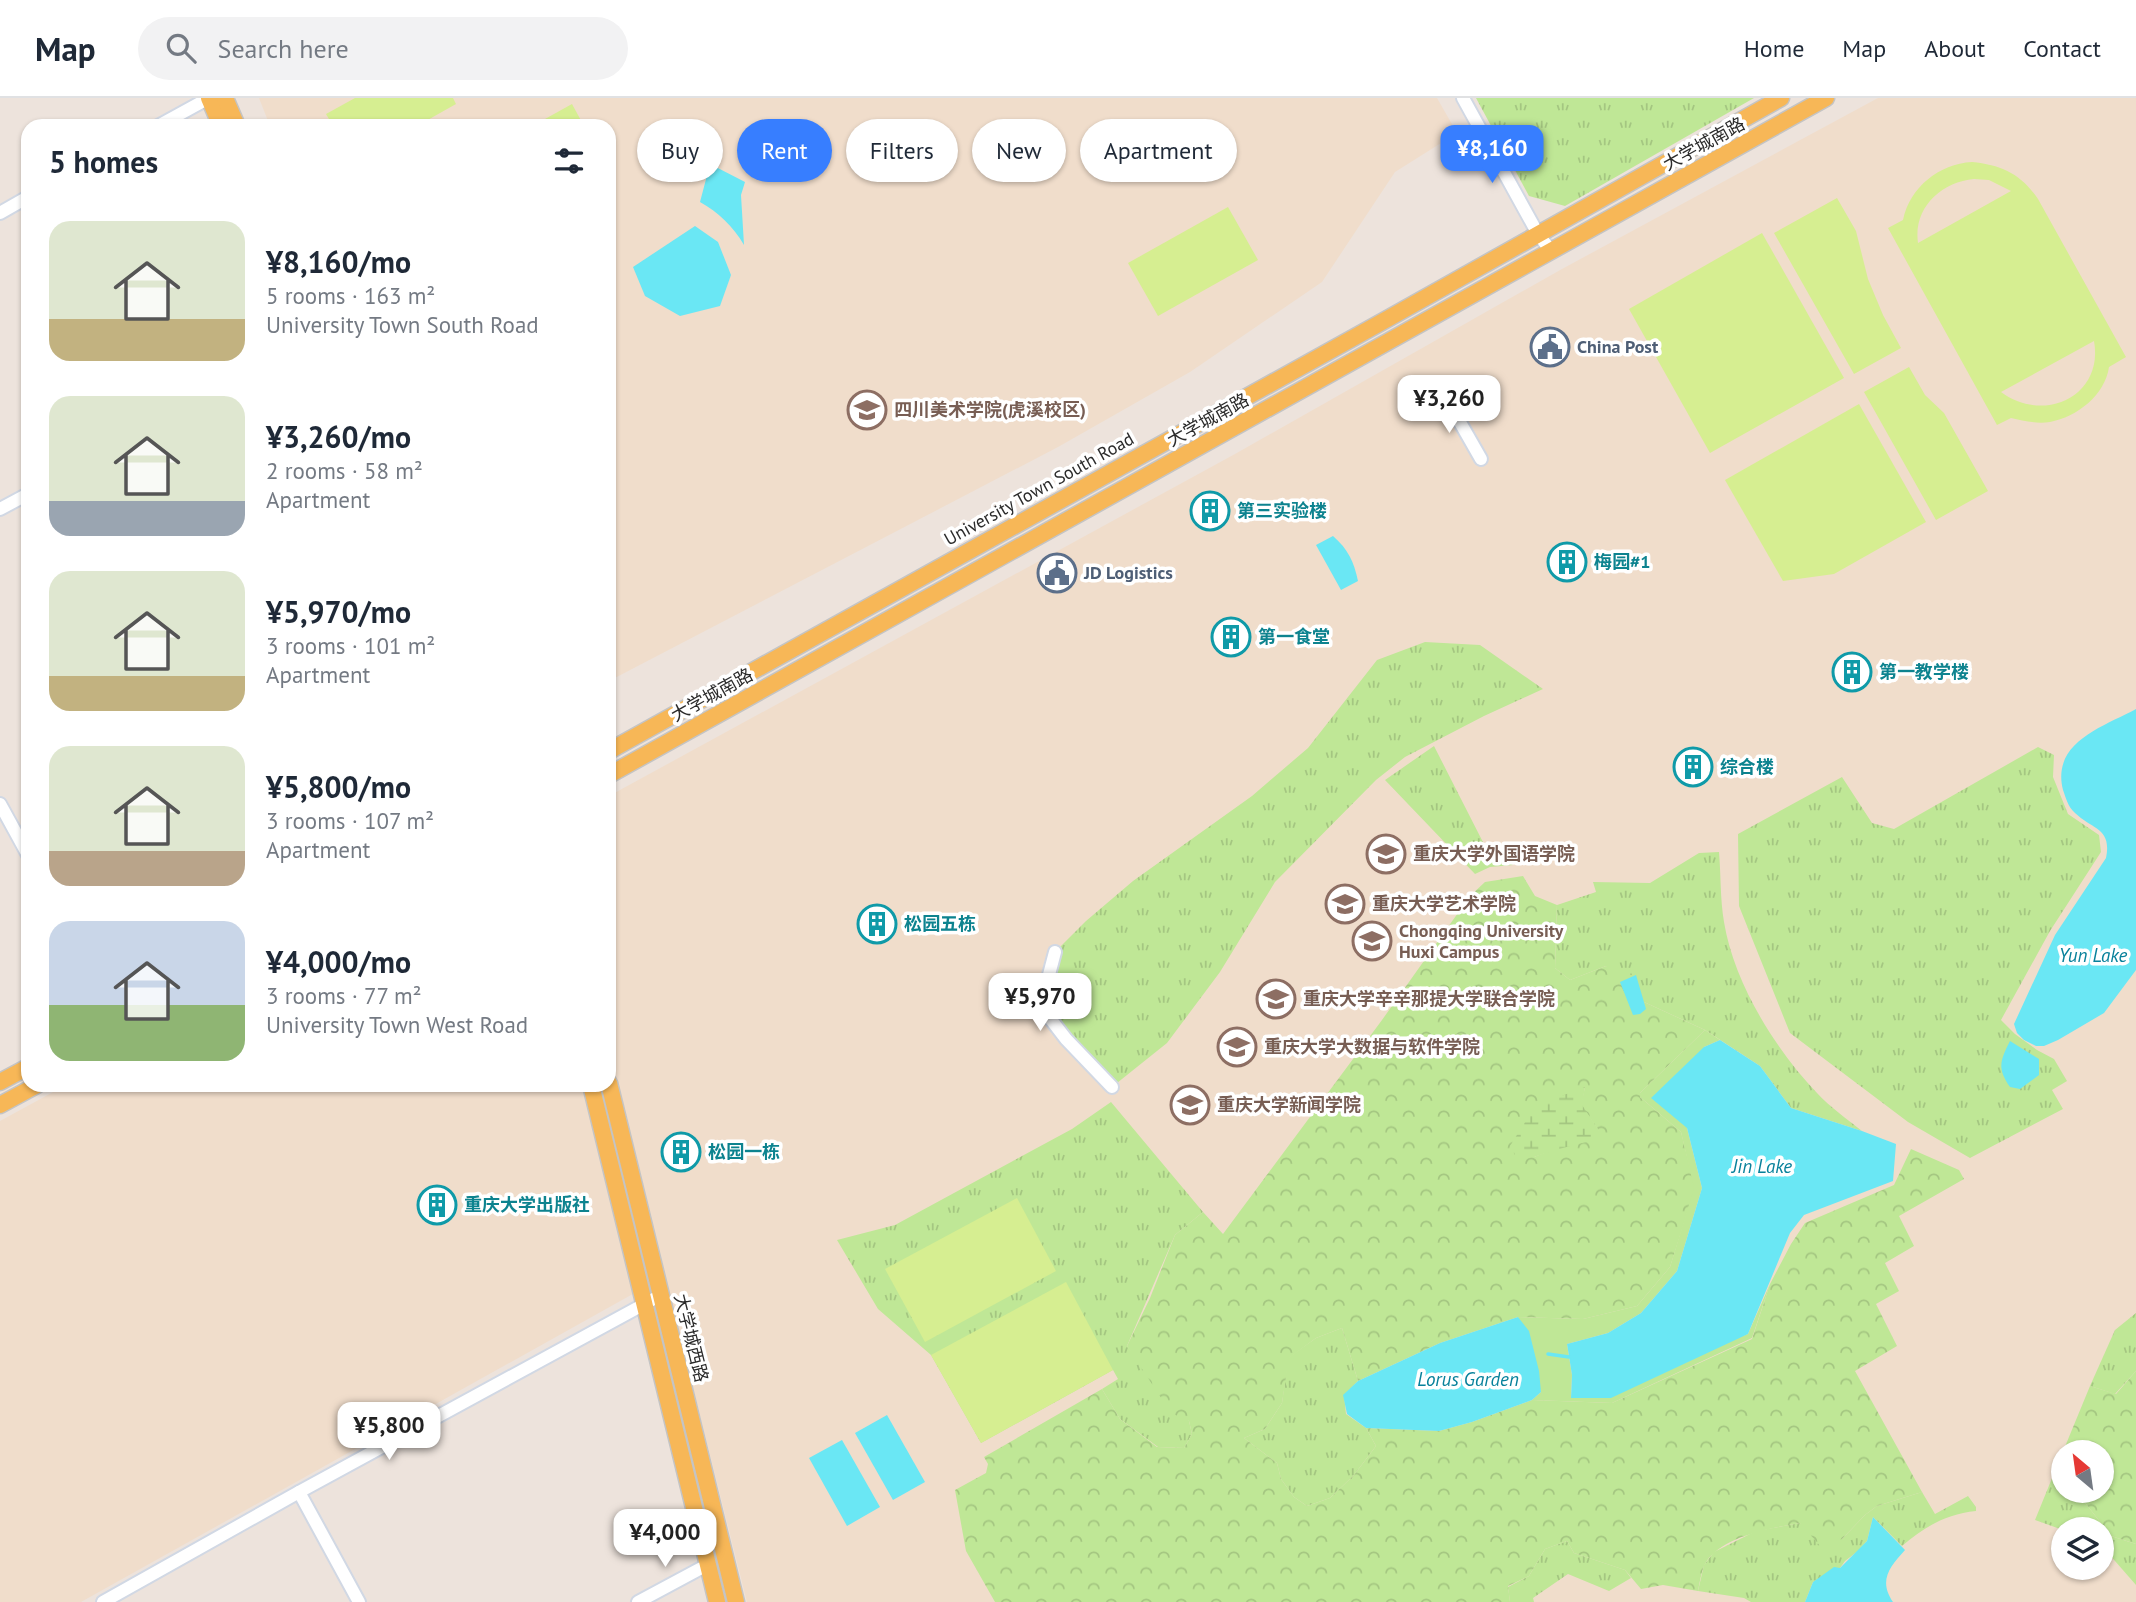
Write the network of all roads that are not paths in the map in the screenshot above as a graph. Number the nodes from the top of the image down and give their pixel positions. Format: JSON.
{"nodes":[{"id":1,"x":209,"y":98,"type":"edge"},
{"id":2,"x":225,"y":98,"type":"edge"},
{"id":3,"x":1463,"y":98,"type":"edge"},
{"id":4,"x":1781,"y":98,"type":"edge"},
{"id":5,"x":1826,"y":98,"type":"edge"},
{"id":6,"x":171,"y":119,"type":"edge"},
{"id":7,"x":218,"y":119,"type":"edge"},
{"id":8,"x":234,"y":119,"type":"edge"},
{"id":9,"x":21,"y":201,"type":"edge"},
{"id":10,"x":0,"y":213,"type":"edge"},
{"id":11,"x":1538,"y":234,"type":"junction"},
{"id":12,"x":1551,"y":251,"type":"junction"},
{"id":13,"x":1445,"y":396,"type":"dead end"},
{"id":14,"x":1481,"y":459,"type":"dead end"},
{"id":15,"x":21,"y":498,"type":"edge"},
{"id":16,"x":0,"y":509,"type":"edge"},
{"id":17,"x":616,"y":747,"type":"edge"},
{"id":18,"x":616,"y":771,"type":"edge"},
{"id":19,"x":0,"y":804,"type":"edge"},
{"id":20,"x":21,"y":842,"type":"edge"},
{"id":21,"x":1055,"y":953,"type":"dead end"},
{"id":22,"x":21,"y":1071,"type":"edge"},
{"id":23,"x":0,"y":1082,"type":"edge"},
{"id":24,"x":1112,"y":1087,"type":"dead end"},
{"id":25,"x":24,"y":1092,"type":"edge"},
{"id":26,"x":593,"y":1092,"type":"edge"},
{"id":27,"x":611,"y":1092,"type":"edge"},
{"id":28,"x":0,"y":1105,"type":"edge"},
{"id":29,"x":661,"y":1295,"type":"junction"},
{"id":30,"x":645,"y":1304,"type":"junction"},
{"id":31,"x":299,"y":1492,"type":"junction"},
{"id":32,"x":707,"y":1565,"type":"junction"},
{"id":33,"x":103,"y":1602,"type":"edge"},
{"id":34,"x":359,"y":1602,"type":"edge"},
{"id":35,"x":638,"y":1602,"type":"edge"},
{"id":36,"x":717,"y":1602,"type":"edge"},
{"id":37,"x":736,"y":1602,"type":"edge"}],
"edges":[{"from":1,"to":6,"type":"street"},
{"from":1,"to":7,"type":"main road"},
{"from":2,"to":8,"type":"main road"},
{"from":3,"to":11,"type":"street"},
{"from":4,"to":11,"type":"main road","name":"University Town South Road"},
{"from":5,"to":12,"type":"main road","name":"大学城南路"},
{"from":9,"to":10,"type":"street"},
{"from":11,"to":12,"type":"street"},
{"from":11,"to":17,"type":"main road","name":"University Town South Road"},
{"from":12,"to":18,"type":"main road","name":"大学城南路"},
{"from":13,"to":14,"type":"street"},
{"from":15,"to":16,"type":"street"},
{"from":19,"to":20,"type":"street"},
{"from":21,"to":24,"type":"street"},
{"from":22,"to":23,"type":"main road"},
{"from":25,"to":28,"type":"main road"},
{"from":26,"to":30,"type":"main road"},
{"from":27,"to":29,"type":"main road","name":"大学城西路"},
{"from":29,"to":30,"type":"street"},
{"from":29,"to":37,"type":"main road","name":"大学城西路"},
{"from":30,"to":31,"type":"street"},
{"from":30,"to":32,"type":"main road"},
{"from":31,"to":33,"type":"street"},
{"from":31,"to":34,"type":"street"},
{"from":32,"to":35,"type":"street"},
{"from":32,"to":36,"type":"main road"}]}
